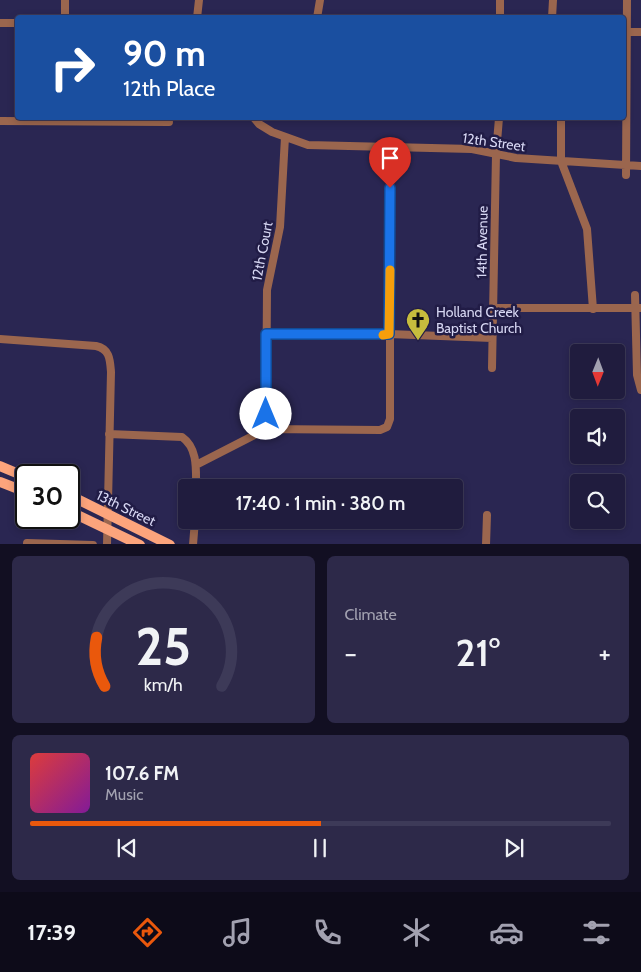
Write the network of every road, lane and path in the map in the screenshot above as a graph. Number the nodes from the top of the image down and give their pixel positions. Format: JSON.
{"nodes":[{"id":1,"x":65,"y":0,"type":"edge"},
{"id":2,"x":199,"y":0,"type":"edge"},
{"id":3,"x":320,"y":0,"type":"edge"},
{"id":4,"x":500,"y":0,"type":"edge"},
{"id":5,"x":553,"y":0,"type":"edge"},
{"id":6,"x":628,"y":0,"type":"edge"},
{"id":7,"x":65,"y":15,"type":"edge"},
{"id":8,"x":197,"y":15,"type":"edge"},
{"id":9,"x":318,"y":15,"type":"edge"},
{"id":10,"x":500,"y":15,"type":"edge"},
{"id":11,"x":552,"y":15,"type":"edge"},
{"id":12,"x":626,"y":21,"type":"edge"},
{"id":13,"x":0,"y":23,"type":"edge"},
{"id":14,"x":15,"y":23,"type":"edge"},
{"id":15,"x":626,"y":32,"type":"edge"},
{"id":16,"x":641,"y":32,"type":"edge"},
{"id":17,"x":64,"y":120,"type":"edge"},
{"id":18,"x":256,"y":120,"type":"edge"},
{"id":19,"x":500,"y":120,"type":"edge"},
{"id":20,"x":561,"y":120,"type":"edge"},
{"id":21,"x":626,"y":120,"type":"edge"},
{"id":22,"x":0,"y":121,"type":"edge"},
{"id":23,"x":169,"y":122,"type":"dead end"},
{"id":24,"x":285,"y":137,"type":"junction"},
{"id":25,"x":390,"y":148,"type":"junction"},
{"id":26,"x":496,"y":154,"type":"junction"},
{"id":27,"x":561,"y":161,"type":"junction"},
{"id":28,"x":626,"y":166,"type":"junction"},
{"id":29,"x":641,"y":166,"type":"edge"},
{"id":30,"x":626,"y":175,"type":"dead end"},
{"id":31,"x":635,"y":295,"type":"dead end"},
{"id":32,"x":494,"y":308,"type":"junction"},
{"id":33,"x":638,"y":308,"type":"edge"},
{"id":34,"x":593,"y":309,"type":"junction"},
{"id":35,"x":266,"y":334,"type":"junction"},
{"id":36,"x":389,"y":334,"type":"junction"},
{"id":37,"x":492,"y":338,"type":"junction"},
{"id":38,"x":0,"y":339,"type":"edge"},
{"id":39,"x":492,"y":368,"type":"dead end"},
{"id":40,"x":641,"y":390,"type":"edge"},
{"id":41,"x":266,"y":429,"type":"junction"},
{"id":42,"x":109,"y":434,"type":"junction"},
{"id":43,"x":196,"y":465,"type":"junction"},
{"id":44,"x":0,"y":466,"type":"edge"},
{"id":45,"x":15,"y":472,"type":"edge"},
{"id":46,"x":196,"y":479,"type":"edge"},
{"id":47,"x":0,"y":482,"type":"edge"},
{"id":48,"x":15,"y":488,"type":"edge"},
{"id":49,"x":80,"y":501,"type":"edge"},
{"id":50,"x":108,"y":514,"type":"junction"},
{"id":51,"x":487,"y":515,"type":"dead end"},
{"id":52,"x":80,"y":516,"type":"edge"},
{"id":53,"x":108,"y":529,"type":"junction"},
{"id":54,"x":195,"y":529,"type":"edge"},
{"id":55,"x":27,"y":543,"type":"dead end"},
{"id":56,"x":93,"y":544,"type":"edge"},
{"id":57,"x":107,"y":544,"type":"edge"},
{"id":58,"x":140,"y":544,"type":"edge"},
{"id":59,"x":170,"y":544,"type":"edge"},
{"id":60,"x":193,"y":544,"type":"edge"},
{"id":61,"x":486,"y":544,"type":"edge"}],
"edges":[{"from":1,"to":7,"type":"street"},
{"from":2,"to":8,"type":"street"},
{"from":3,"to":9,"type":"street"},
{"from":4,"to":10,"type":"street"},
{"from":5,"to":11,"type":"street"},
{"from":6,"to":12,"type":"street"},
{"from":13,"to":14,"type":"street"},
{"from":15,"to":16,"type":"street"},
{"from":17,"to":22,"type":"street"},
{"from":17,"to":23,"type":"street"},
{"from":18,"to":24,"type":"street","name":"12th Street"},
{"from":19,"to":26,"type":"street","name":"14th Avenue"},
{"from":20,"to":27,"type":"street"},
{"from":21,"to":28,"type":"street"},
{"from":24,"to":25,"type":"street","name":"12th Street"},
{"from":24,"to":35,"type":"street","name":"12th Court"},
{"from":25,"to":26,"type":"street","name":"12th Street"},
{"from":25,"to":36,"type":"street"},
{"from":26,"to":27,"type":"street","name":"12th Street"},
{"from":26,"to":32,"type":"street","name":"14th Avenue"},
{"from":27,"to":28,"type":"street","name":"12th Street"},
{"from":27,"to":34,"type":"street"},
{"from":28,"to":29,"type":"street","name":"12th Street"},
{"from":28,"to":30,"type":"street"},
{"from":31,"to":33,"type":"street"},
{"from":32,"to":34,"type":"street"},
{"from":32,"to":37,"type":"street","name":"14th Avenue"},
{"from":33,"to":34,"type":"street"},
{"from":33,"to":40,"type":"street"},
{"from":35,"to":36,"type":"street"},
{"from":35,"to":41,"type":"street","name":"12th Court"},
{"from":36,"to":37,"type":"street"},
{"from":36,"to":41,"type":"street"},
{"from":37,"to":39,"type":"street","name":"14th Avenue"},
{"from":38,"to":42,"type":"street"},
{"from":41,"to":43,"type":"street"},
{"from":42,"to":43,"type":"street"},
{"from":42,"to":50,"type":"street"},
{"from":43,"to":46,"type":"street"},
{"from":44,"to":45,"type":"main road"},
{"from":47,"to":48,"type":"main road"},
{"from":49,"to":50,"type":"main road","name":"13th Street"},
{"from":50,"to":53,"type":"street"},
{"from":50,"to":59,"type":"main road","name":"13th Street"},
{"from":51,"to":61,"type":"street"},
{"from":52,"to":53,"type":"main road","name":"13th Street"},
{"from":53,"to":57,"type":"street"},
{"from":53,"to":58,"type":"main road","name":"13th Street"},
{"from":54,"to":60,"type":"street"},
{"from":55,"to":56,"type":"street"}]}
